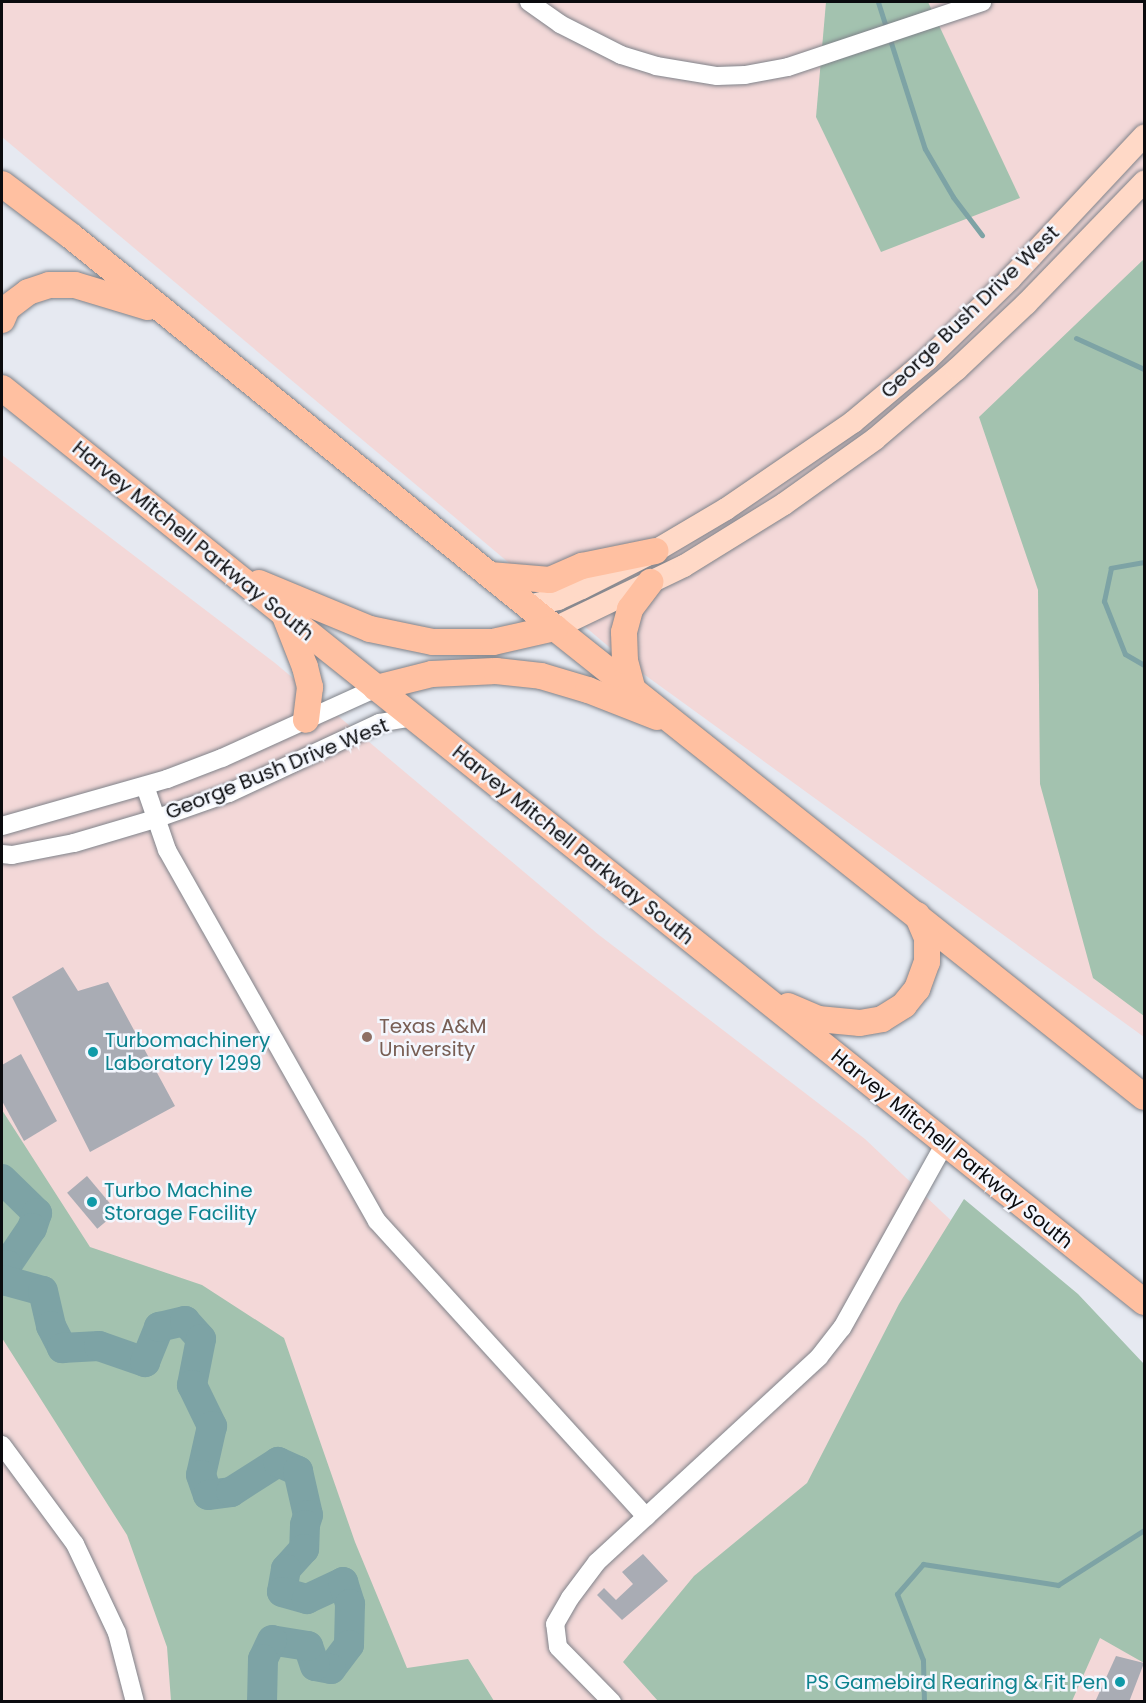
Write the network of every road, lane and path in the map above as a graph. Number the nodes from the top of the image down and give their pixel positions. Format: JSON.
{"nodes":[{"id":1,"x":530,"y":2,"type":"edge"},
{"id":2,"x":982,"y":2,"type":"edge"},
{"id":3,"x":1144,"y":136,"type":"edge"},
{"id":4,"x":1144,"y":182,"type":"edge"},
{"id":5,"x":2,"y":184,"type":"edge"},
{"id":6,"x":160,"y":311,"type":"junction"},
{"id":7,"x":2,"y":320,"type":"edge"},
{"id":8,"x":2,"y":387,"type":"edge"},
{"id":9,"x":655,"y":551,"type":"junction"},
{"id":10,"x":231,"y":571,"type":"junction"},
{"id":11,"x":490,"y":575,"type":"junction"},
{"id":12,"x":650,"y":582,"type":"junction"},
{"id":13,"x":528,"y":606,"type":"junction"},
{"id":14,"x":283,"y":613,"type":"junction"},
{"id":15,"x":555,"y":627,"type":"junction"},
{"id":16,"x":632,"y":687,"type":"junction"},
{"id":17,"x":376,"y":688,"type":"junction"},
{"id":18,"x":412,"y":717,"type":"junction"},
{"id":19,"x":306,"y":720,"type":"junction"},
{"id":20,"x":680,"y":726,"type":"junction"},
{"id":21,"x":145,"y":786,"type":"junction"},
{"id":22,"x":155,"y":819,"type":"junction"},
{"id":23,"x":2,"y":826,"type":"edge"},
{"id":24,"x":2,"y":854,"type":"edge"},
{"id":25,"x":916,"y":915,"type":"junction"},
{"id":26,"x":757,"y":992,"type":"junction"},
{"id":27,"x":1144,"y":1097,"type":"edge"},
{"id":28,"x":945,"y":1143,"type":"junction"},
{"id":29,"x":1144,"y":1302,"type":"edge"},
{"id":30,"x":2,"y":1445,"type":"edge"},
{"id":31,"x":646,"y":1517,"type":"junction"},
{"id":32,"x":135,"y":1701,"type":"edge"},
{"id":33,"x":612,"y":1701,"type":"edge"}],
"edges":[{"from":1,"to":2,"type":"street"},
{"from":3,"to":9,"type":"main road","name":"George Bush Drive West"},
{"from":4,"to":12,"type":"main road","name":"George Bush Drive West"},
{"from":5,"to":6,"type":"highway"},
{"from":6,"to":7,"type":"highway"},
{"from":6,"to":11,"type":"highway"},
{"from":8,"to":10,"type":"highway","name":"Harvey Mitchell Parkway South"},
{"from":9,"to":11,"type":"highway"},
{"from":9,"to":13,"type":"main road","name":"George Bush Drive West"},
{"from":10,"to":14,"type":"highway","name":"Harvey Mitchell Parkway South"},
{"from":10,"to":15,"type":"highway"},
{"from":11,"to":13,"type":"highway"},
{"from":12,"to":15,"type":"main road","name":"George Bush Drive West"},
{"from":12,"to":16,"type":"highway"},
{"from":13,"to":15,"type":"highway"},
{"from":14,"to":17,"type":"highway","name":"Harvey Mitchell Parkway South"},
{"from":14,"to":19,"type":"highway"},
{"from":15,"to":16,"type":"highway"},
{"from":16,"to":20,"type":"highway"},
{"from":17,"to":18,"type":"highway","name":"Harvey Mitchell Parkway South"},
{"from":17,"to":19,"type":"street","name":"George Bush Drive West"},
{"from":17,"to":20,"type":"highway"},
{"from":18,"to":22,"type":"street","name":"George Bush Drive West"},
{"from":18,"to":26,"type":"highway","name":"Harvey Mitchell Parkway South"},
{"from":19,"to":21,"type":"street","name":"George Bush Drive West"},
{"from":20,"to":25,"type":"highway"},
{"from":21,"to":22,"type":"street"},
{"from":21,"to":23,"type":"street","name":"George Bush Drive West"},
{"from":22,"to":24,"type":"street","name":"George Bush Drive West"},
{"from":22,"to":31,"type":"street"},
{"from":25,"to":26,"type":"highway"},
{"from":25,"to":27,"type":"highway"},
{"from":26,"to":28,"type":"highway","name":"Harvey Mitchell Parkway South"},
{"from":28,"to":29,"type":"highway","name":"Harvey Mitchell Parkway South"},
{"from":28,"to":31,"type":"street"},
{"from":30,"to":32,"type":"street"},
{"from":31,"to":33,"type":"street"}]}
